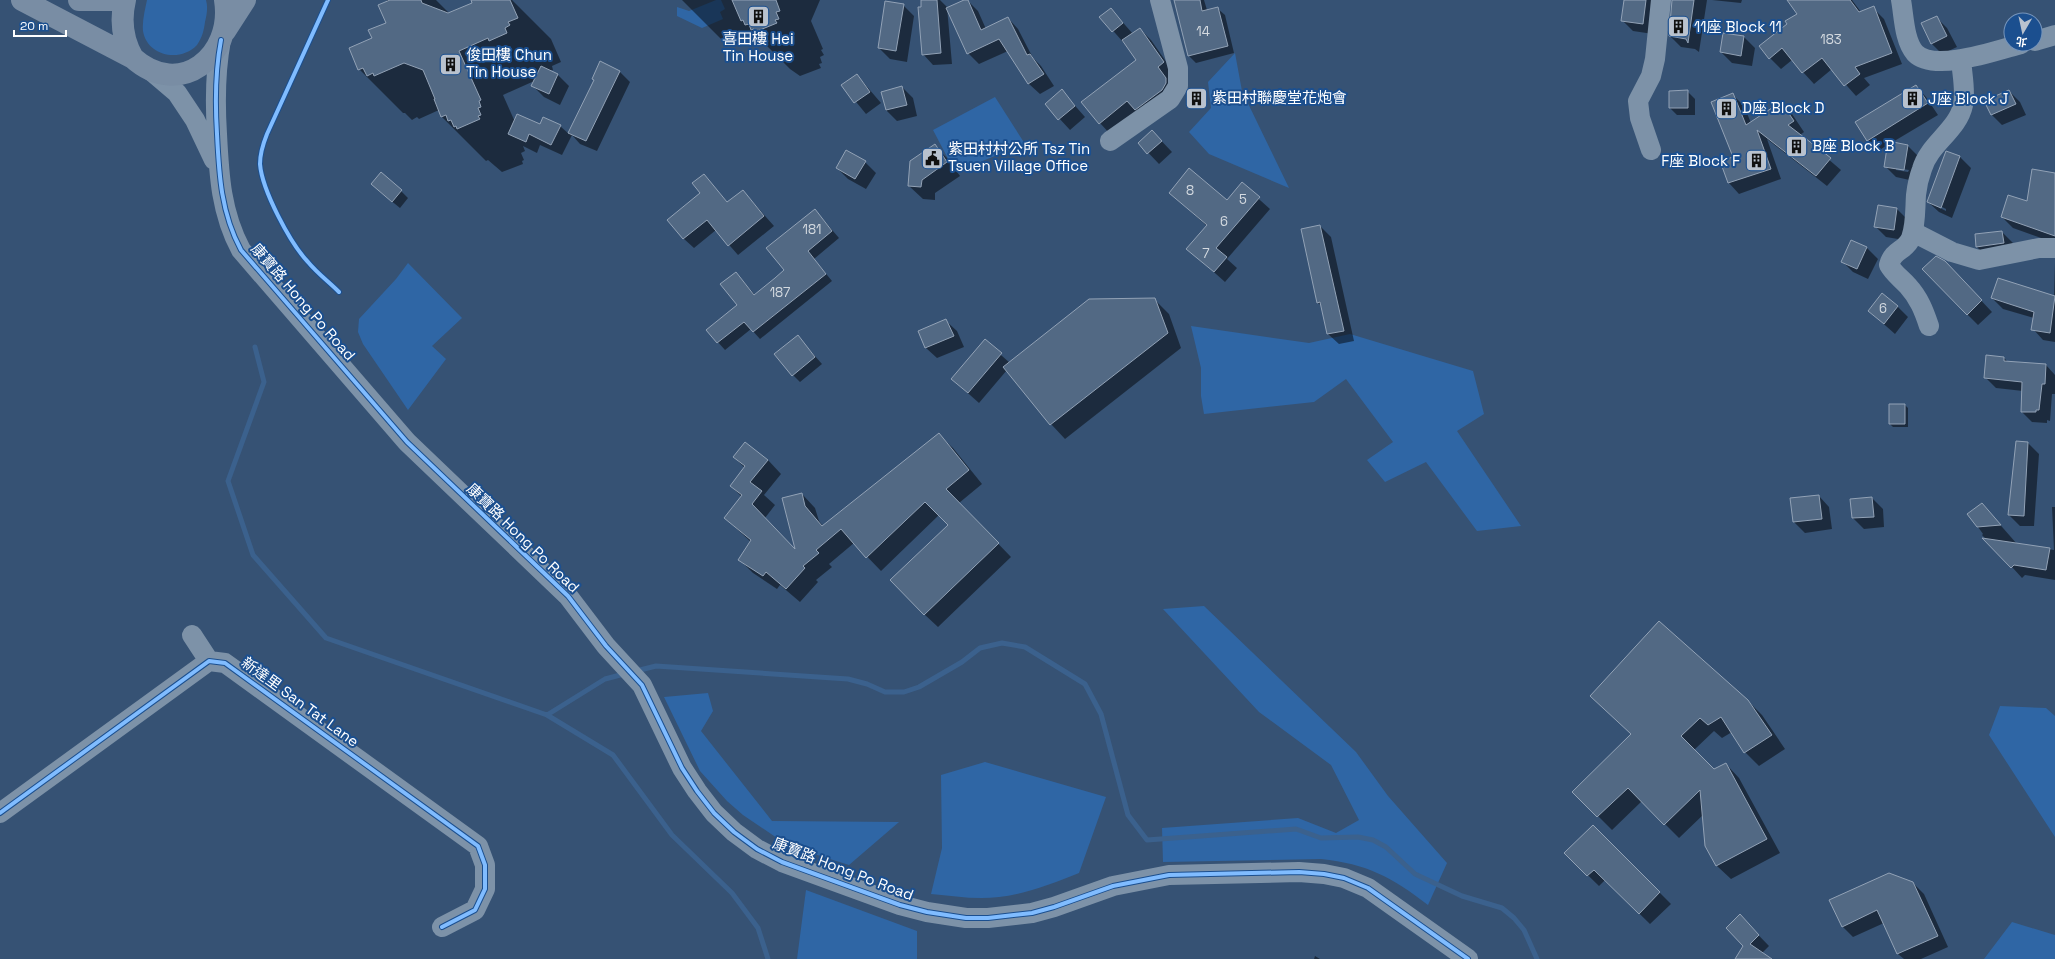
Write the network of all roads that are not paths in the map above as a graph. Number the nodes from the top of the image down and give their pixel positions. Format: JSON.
{"nodes":[{"id":1,"x":22,"y":0,"type":"edge"},
{"id":2,"x":79,"y":0,"type":"edge"},
{"id":3,"x":114,"y":0,"type":"edge"},
{"id":4,"x":125,"y":0,"type":"edge"},
{"id":5,"x":225,"y":0,"type":"edge"},
{"id":6,"x":245,"y":0,"type":"edge"},
{"id":7,"x":1160,"y":0,"type":"edge"},
{"id":8,"x":1661,"y":0,"type":"edge"},
{"id":9,"x":1901,"y":0,"type":"edge"},
{"id":10,"x":223,"y":36,"type":"junction"},
{"id":11,"x":2055,"y":36,"type":"edge"},
{"id":12,"x":2043,"y":39,"type":"edge"},
{"id":13,"x":2003,"y":49,"type":"edge"},
{"id":14,"x":1961,"y":59,"type":"junction"},
{"id":15,"x":141,"y":64,"type":"junction"},
{"id":16,"x":1110,"y":141,"type":"dead end"},
{"id":17,"x":1651,"y":150,"type":"dead end"},
{"id":18,"x":218,"y":171,"type":"junction"},
{"id":19,"x":1913,"y":232,"type":"junction"},
{"id":20,"x":2055,"y":248,"type":"edge"},
{"id":21,"x":1930,"y":326,"type":"dead end"},
{"id":22,"x":192,"y":636,"type":"dead end"},
{"id":23,"x":208,"y":661,"type":"junction"},
{"id":24,"x":0,"y":813,"type":"edge"},
{"id":25,"x":442,"y":927,"type":"dead end"},
{"id":26,"x":1468,"y":959,"type":"edge"}],
"edges":[{"from":1,"to":15,"type":"street"},
{"from":2,"to":3,"type":"street"},
{"from":4,"to":15,"type":"street"},
{"from":5,"to":10,"type":"street"},
{"from":6,"to":10,"type":"street"},
{"from":7,"to":16,"type":"street"},
{"from":8,"to":17,"type":"street"},
{"from":9,"to":14,"type":"street"},
{"from":10,"to":15,"type":"street"},
{"from":10,"to":18,"type":"street","name":"康寶路 Hong Po Road"},
{"from":11,"to":12,"type":"street"},
{"from":13,"to":14,"type":"street"},
{"from":14,"to":19,"type":"street"},
{"from":15,"to":18,"type":"street","name":"康寶路 Hong Po Road"},
{"from":18,"to":26,"type":"street","name":"康寶路 Hong Po Road"},
{"from":19,"to":20,"type":"street"},
{"from":19,"to":21,"type":"street"},
{"from":22,"to":23,"type":"street"},
{"from":23,"to":24,"type":"street"},
{"from":23,"to":25,"type":"street","name":"新達里 San Tat Lane"}]}
